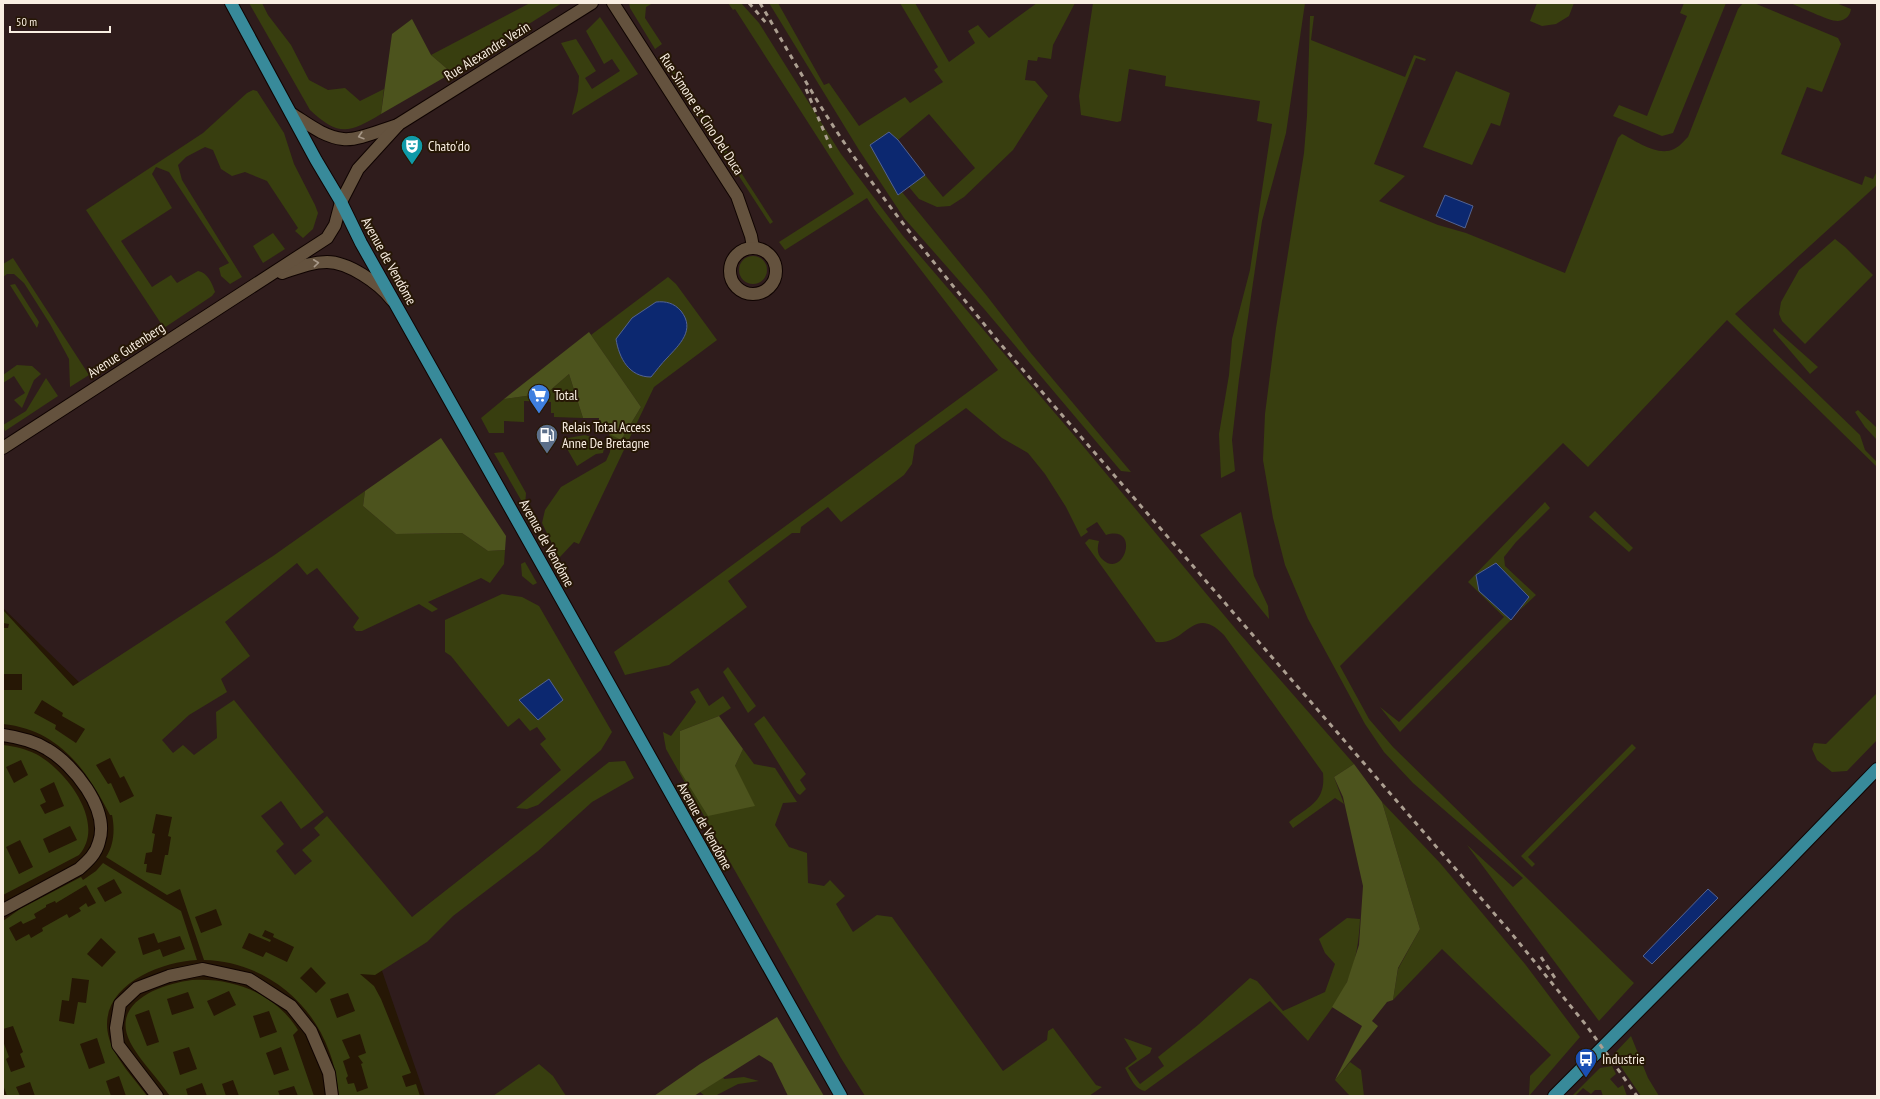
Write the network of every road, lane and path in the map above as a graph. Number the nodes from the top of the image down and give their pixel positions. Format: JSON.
{"nodes":[{"id":1,"x":231,"y":3,"type":"edge"},
{"id":2,"x":592,"y":3,"type":"edge"},
{"id":3,"x":613,"y":3,"type":"edge"},
{"id":4,"x":292,"y":114,"type":"junction"},
{"id":5,"x":399,"y":124,"type":"junction"},
{"id":6,"x":341,"y":202,"type":"junction"},
{"id":7,"x":753,"y":247,"type":"dead end"},
{"id":8,"x":266,"y":278,"type":"junction"},
{"id":9,"x":400,"y":312,"type":"junction"},
{"id":10,"x":3,"y":448,"type":"edge"},
{"id":11,"x":3,"y":735,"type":"edge"},
{"id":12,"x":1877,"y":768,"type":"edge"},
{"id":13,"x":3,"y":910,"type":"edge"},
{"id":14,"x":157,"y":1096,"type":"edge"},
{"id":15,"x":332,"y":1096,"type":"edge"},
{"id":16,"x":841,"y":1096,"type":"edge"},
{"id":17,"x":1554,"y":1096,"type":"edge"}],
"edges":[{"from":1,"to":4,"type":"main road","name":"Avenue de Vendôme"},
{"from":2,"to":5,"type":"street","name":"Rue Alexandre Vezin"},
{"from":3,"to":7,"type":"street","name":"Rue Simone et Cino Del Duca"},
{"from":5,"to":4,"type":"street","name":"Rue Alexandre Vezin","one_way":true},
{"from":4,"to":6,"type":"main road","name":"Avenue de Vendôme"},
{"from":5,"to":6,"type":"street","name":"Rue Alexandre Vezin"},
{"from":6,"to":8,"type":"street","name":"Avenue Gutenberg"},
{"from":6,"to":9,"type":"main road","name":"Avenue de Vendôme"},
{"from":8,"to":9,"type":"street","name":"Avenue Gutenberg","one_way":true},
{"from":8,"to":10,"type":"street","name":"Avenue Gutenberg"},
{"from":9,"to":16,"type":"main road","name":"Avenue de Vendôme"},
{"from":11,"to":13,"type":"street"},
{"from":12,"to":17,"type":"main road"},
{"from":14,"to":15,"type":"street"}]}
